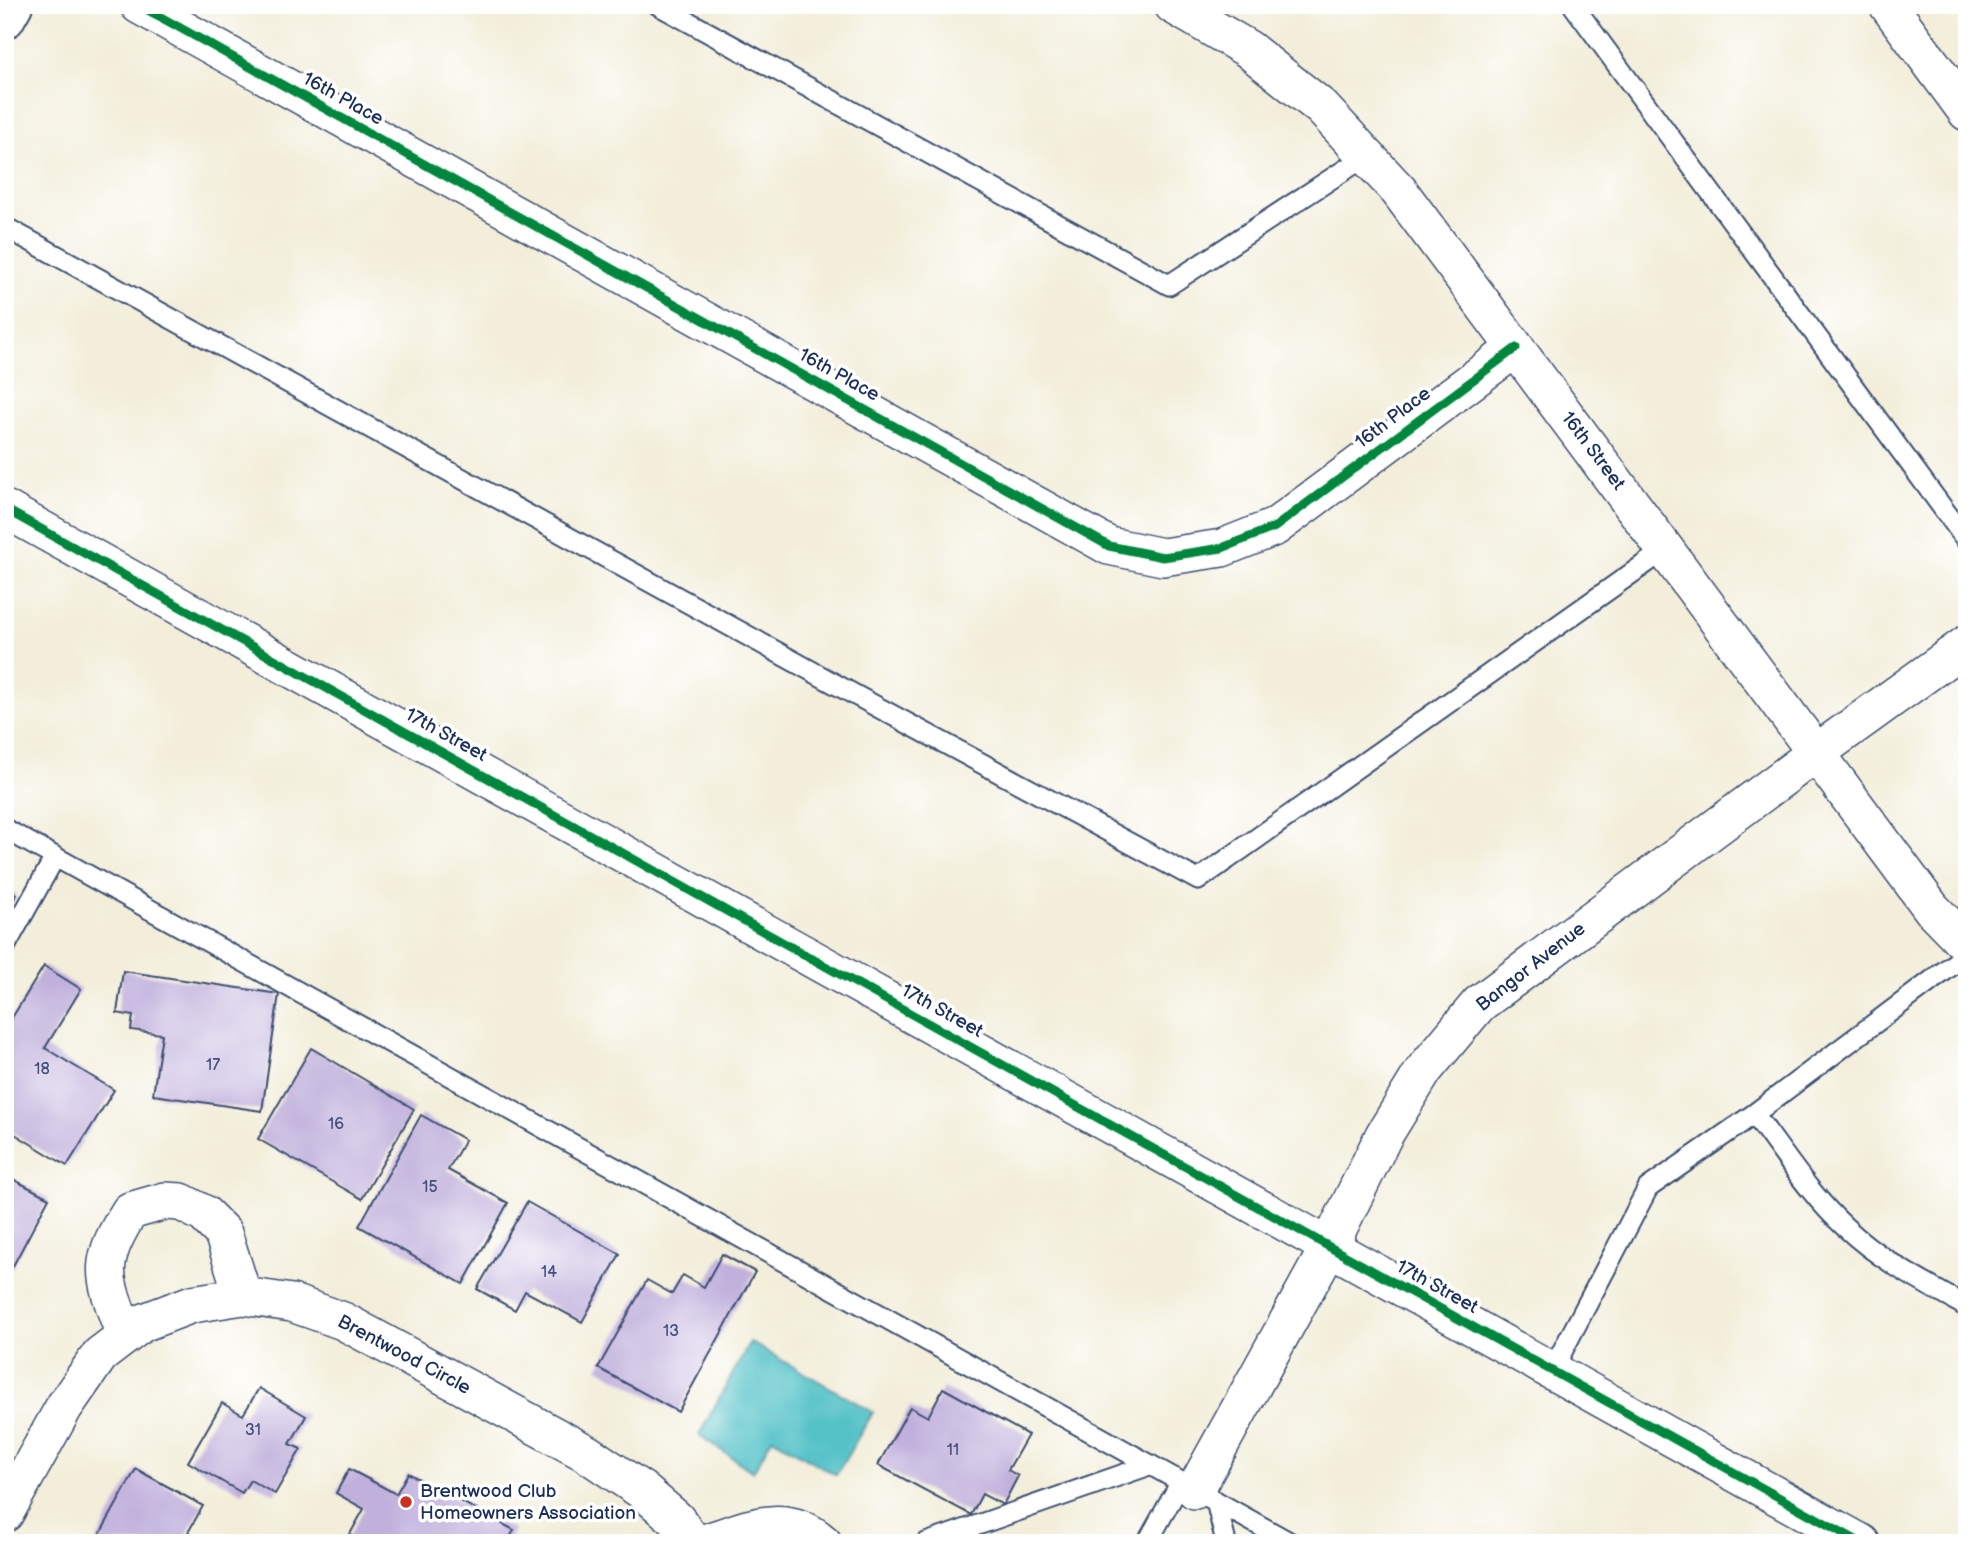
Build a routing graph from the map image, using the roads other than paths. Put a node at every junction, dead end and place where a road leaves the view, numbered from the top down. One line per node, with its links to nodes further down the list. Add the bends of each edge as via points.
1 (13, 5): 7 (street)
2 (139, 5): 11 (street, 16th Place, via 1109,546 1163,557 1222,548 1275,527)
3 (658, 5): 9 (lane, via 1169,285)
4 (1173, 5): 9 (street, 16th Street, via 1248,49 1321,107)
5 (1573, 5): 13 (lane)
6 (1888, 5): 8 (street)
7 (5, 19)
8 (1967, 112)
9 (1366, 156): 11 (street, 16th Street, via 1399,191)
10 (5, 227): 14 (lane, via 1198,880)
11 (1516, 348): 14 (street, 16th Street)
12 (5, 509): 23 (street, 17th Street)
13 (1967, 541)
14 (1666, 549): 16 (street, 16th Street)
15 (1967, 644): 16 (street, Bangor Avenue)
16 (1816, 752): 19 (street, 16th Street, via 1932,909); 23 (street, Bangor Avenue, via 1479,1004 1424,1070 1384,1135)
17 (5, 829): 18 (lane)
18 (55, 857): 20 (lane); 28 (lane)
19 (1967, 945)
20 (5, 947)
21 (1967, 954): 22 (lane)
22 (1754, 1114): 25 (lane, via 1845,1227 1897,1268); 27 (lane, via 1648,1188)
23 (1329, 1247): 27 (street, 17th Street); 29 (street, Bangor Avenue)
24 (243, 1296): 26 (street, Brentwood Circle, via 192,1304 142,1323); 26 (street, via 223,1233 204,1214 181,1202 165,1201 130,1211 115,1234 105,1277); 31 (street, Brentwood Circle, via 292,1303 343,1321 574,1446 643,1491 676,1519)
25 (1967, 1307)
26 (125, 1336): 30 (street, Brentwood Circle, via 100,1355 64,1407)
27 (1552, 1371): 38 (street, 17th Street)
28 (1150, 1465): 29 (lane); 34 (lane)
29 (1197, 1491): 35 (lane); 36 (lane); 37 (lane)
30 (5, 1513)
31 (694, 1543)
32 (704, 1543): 33 (street, via 770,1522 801,1529)
33 (823, 1543)
34 (926, 1543)
35 (1147, 1543)
36 (1226, 1543)
37 (1291, 1543)
38 (1861, 1543)

